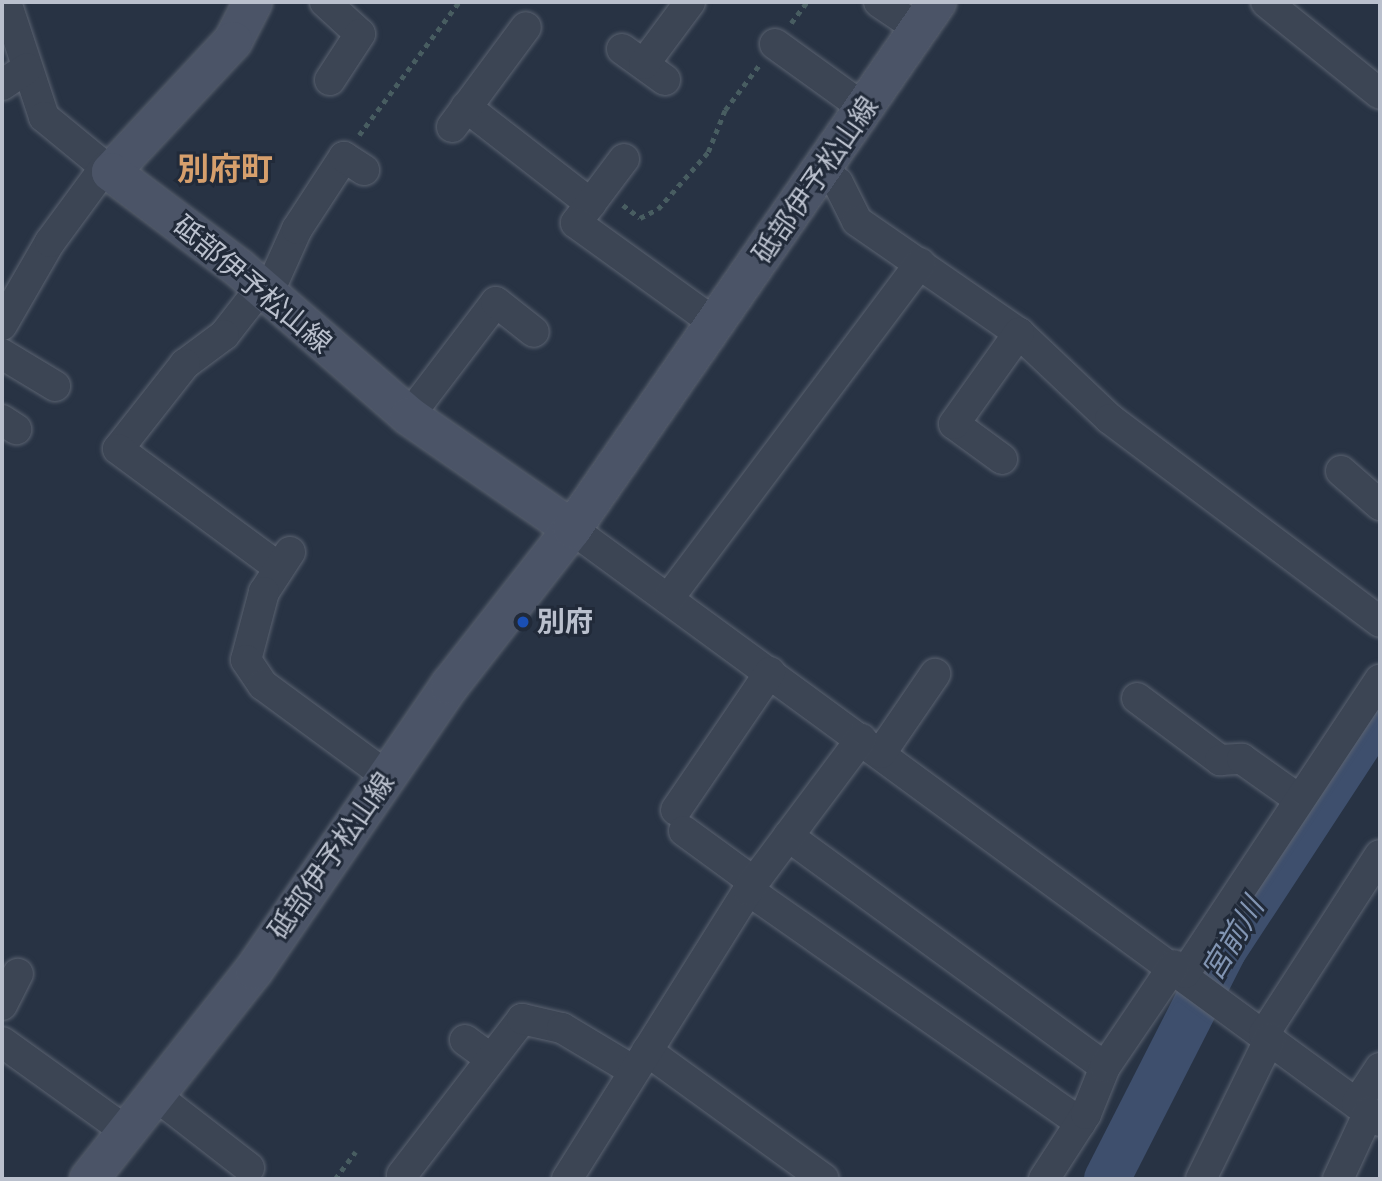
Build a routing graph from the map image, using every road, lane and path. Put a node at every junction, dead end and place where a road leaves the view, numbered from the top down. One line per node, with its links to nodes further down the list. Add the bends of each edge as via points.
1 (6, 2): 13 (street)
2 (253, 2): 20 (main road, via 233,41)
3 (324, 2): 14 (street, via 359,34)
4 (459, 2): 19 (path)
5 (807, 2): 11 (path)
6 (879, 2): 9 (street)
7 (1266, 2): 16 (street)
8 (692, 13): 12 (street)
9 (928, 15): 17 (main road, 砥部伊予松山線)
10 (526, 27): 22 (street, via 459,117)
11 (775, 44): 17 (street); 22 (path, via 725,110 708,152 650,217 640,218)
12 (643, 64)
13 (27, 68): 15 (street); 20 (street, via 44,117)
14 (330, 80)
15 (2, 85)
16 (1380, 94)
17 (865, 109): 21 (main road, 砥部伊予松山線)
18 (624, 159): 22 (street)
19 (354, 163): 25 (street, via 297,229)
20 (108, 169): 24 (street); 25 (main road, 砥部伊予松山線)
21 (824, 171): 23 (street, via 838,183 857,221); 26 (main road, 砥部伊予松山線)
22 (597, 197): 26 (street, via 576,223)
23 (920, 263): 29 (street); 37 (street)
24 (10, 289): 27 (street)
25 (263, 292): 32 (main road, 砥部伊予松山線); 44 (street, via 224,335 185,364 118,449 285,559 254,621 246,660 252,673)
26 (716, 324): 36 (main road, 砥部伊予松山線)
27 (2, 325)
28 (534, 332): 32 (street, via 496,302)
29 (1019, 333): 33 (street, via 954,424); 38 (street, via 1110,419)
30 (2, 354): 31 (street)
31 (55, 386)
32 (409, 416): 36 (main road, 砥部伊予松山線)
33 (1002, 459)
34 (1341, 471): 35 (street)
35 (1380, 505)
36 (572, 529): 37 (street); 44 (main road, 砥部伊予松山線)
37 (668, 599): 39 (street)
38 (1380, 622)
39 (770, 672): 43 (street); 48 (street, via 680,820)
40 (935, 674): 43 (street)
41 (1380, 680): 45 (street)
42 (1137, 698): 45 (street, via 1220,760 1242,759)
43 (871, 746): 46 (street); 50 (street)
44 (387, 776): 59 (main road, 砥部伊予松山線, via 254,970)
45 (1297, 798): 50 (street)
46 (788, 836): 48 (street); 57 (street)
47 (1380, 855): 52 (street)
48 (751, 886): 56 (street); 61 (street)
49 (18, 974): 51 (street)
50 (1191, 978): 52 (street); 57 (street)
51 (2, 1005)
52 (1267, 1036): 60 (street); 71 (street)
53 (465, 1040): 55 (street)
54 (2, 1041): 62 (street)
55 (491, 1059): 56 (street, via 522,1019 562,1028); 65 (street)
56 (641, 1061): 68 (street); 69 (street)
57 (1105, 1067): 61 (street)
58 (1380, 1069): 60 (street)
59 (155, 1095): 62 (main road, 砥部伊予松山線); 64 (street)
60 (1368, 1112): 72 (street)
61 (1081, 1123): 70 (street)
62 (127, 1131): 66 (main road, 砥部伊予松山線)
63 (355, 1152): 67 (path)
64 (249, 1168)
65 (415, 1172)
66 (90, 1179)
67 (335, 1179)
68 (566, 1179)
69 (824, 1179)
70 (1044, 1179)
71 (1201, 1179)
72 (1338, 1179)

